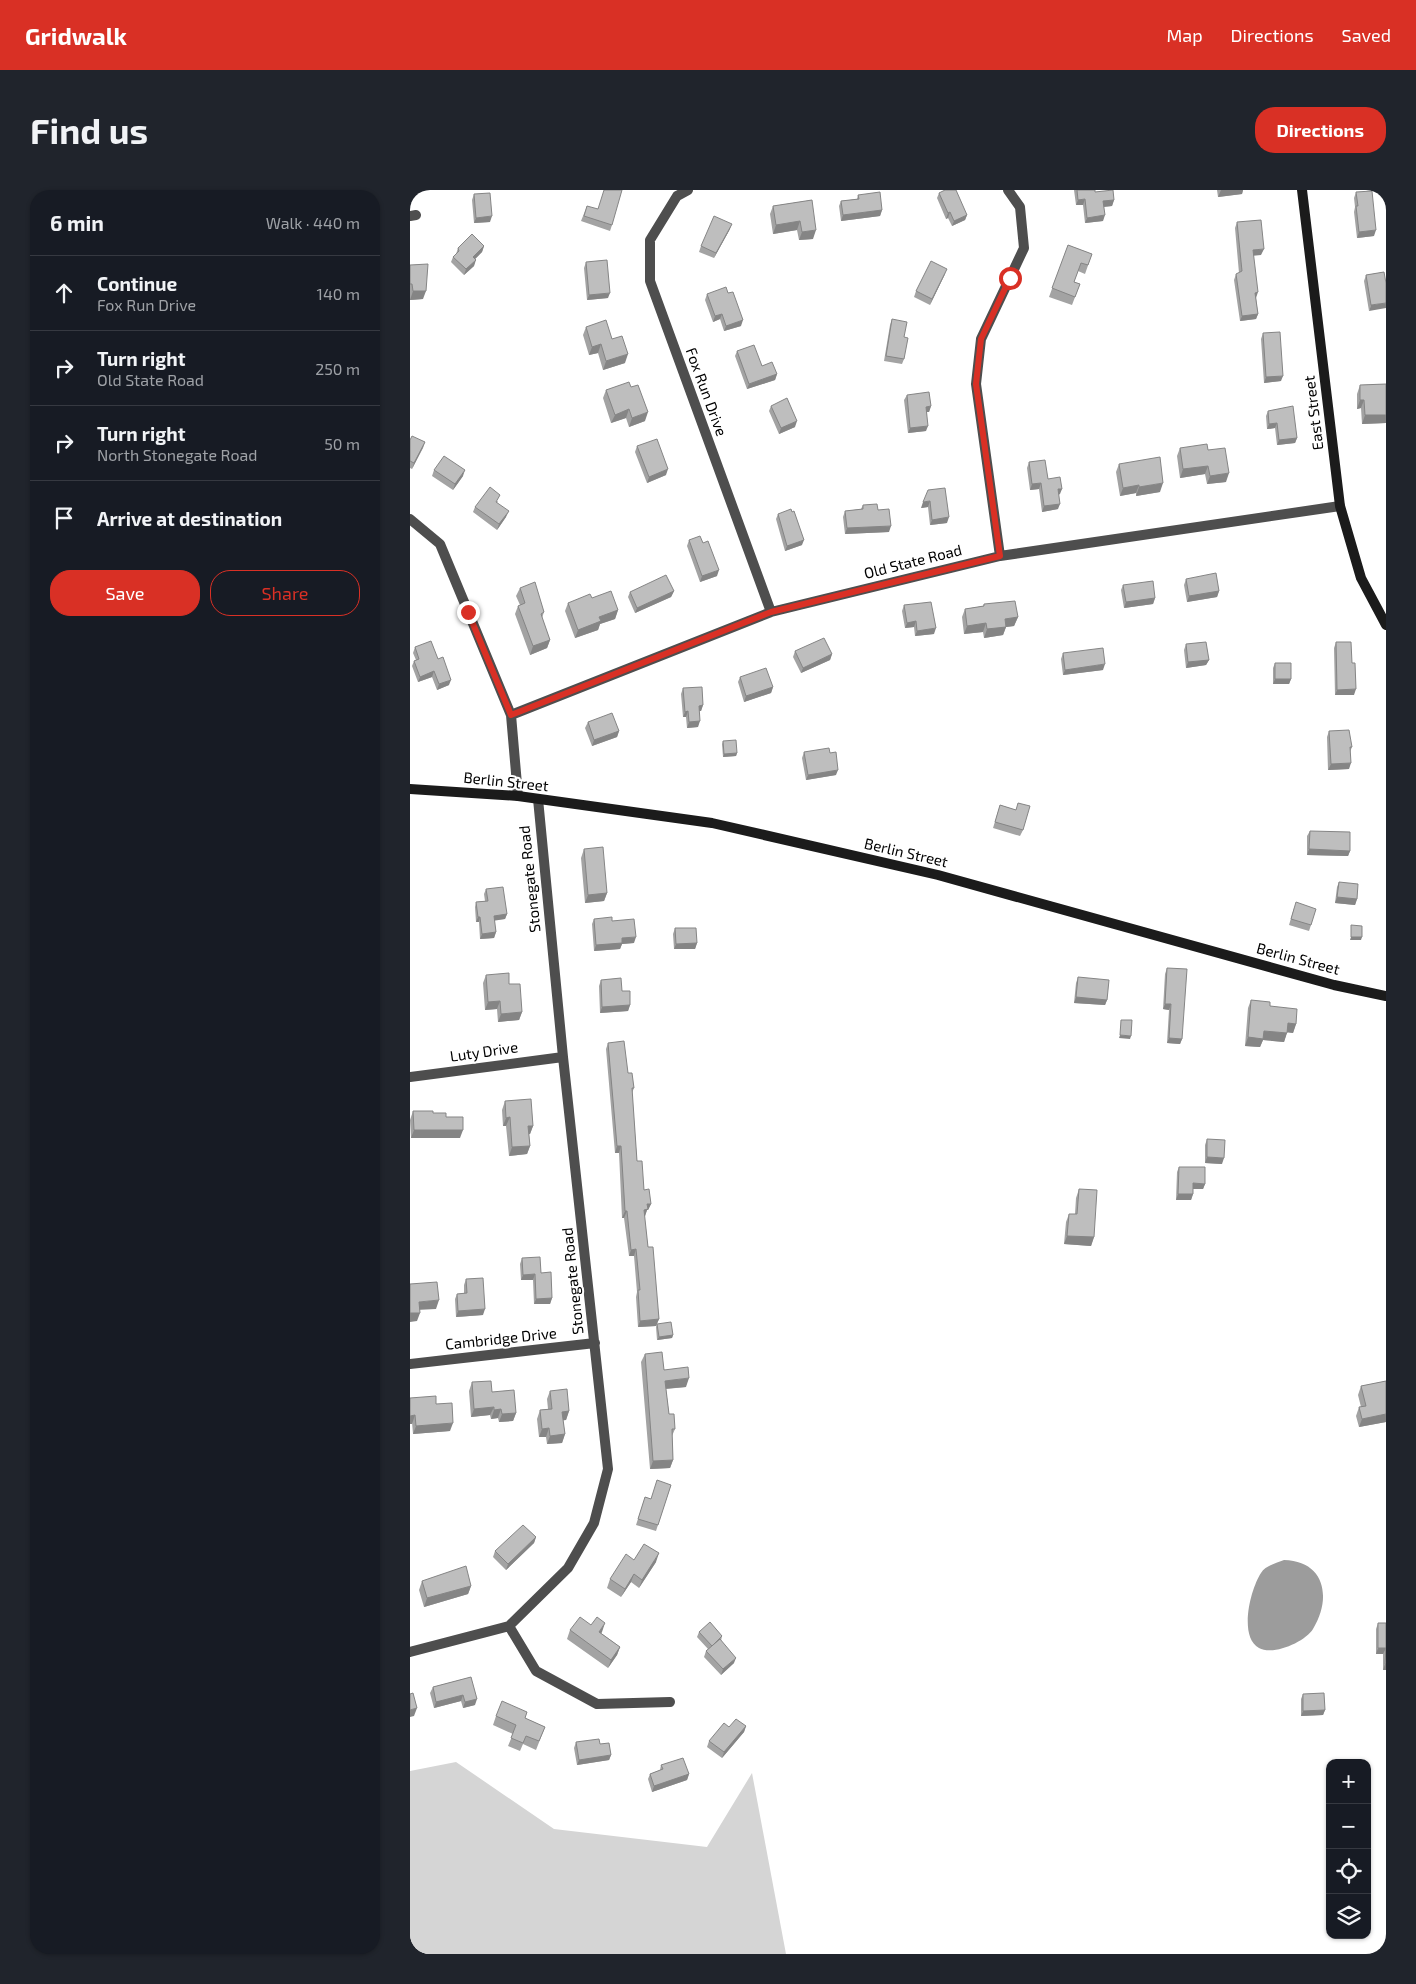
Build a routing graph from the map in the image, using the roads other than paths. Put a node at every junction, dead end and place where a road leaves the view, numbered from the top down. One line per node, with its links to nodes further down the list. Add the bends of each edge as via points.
1 (688, 190): 7 (street, Fox Run Drive, via 677,196 650,240 650,281)
2 (1008, 190): 6 (street, via 1020,207 1024,248 981,339 976,384)
3 (1302, 190): 4 (main road, East Street)
4 (1340, 506): 6 (street, Old State Road); 8 (main road, East Street, via 1360,578)
5 (410, 519): 9 (street, via 440,544)
6 (1000, 556): 7 (street, Old State Road)
7 (771, 612): 9 (street, Old State Road)
8 (1386, 625)
9 (511, 715): 11 (street)
10 (410, 789): 11 (main road, Berlin Street)
11 (518, 796): 12 (main road, Berlin Street)
12 (538, 799): 13 (main road, Berlin Street, via 712,823 928,873 1334,985); 14 (street, Stonegate Road)
13 (1386, 996)
14 (563, 1057): 15 (street, Luty Drive); 16 (street, Stonegate Road)
15 (410, 1077)
16 (595, 1344): 17 (street, Cambridge Drive); 18 (street, Stonegate Road, via 608,1469 594,1523 568,1568)
17 (410, 1364)
18 (509, 1626): 19 (street, Stonegate Road); 20 (street, via 536,1671 597,1704)
19 (410, 1652)
20 (670, 1702)

